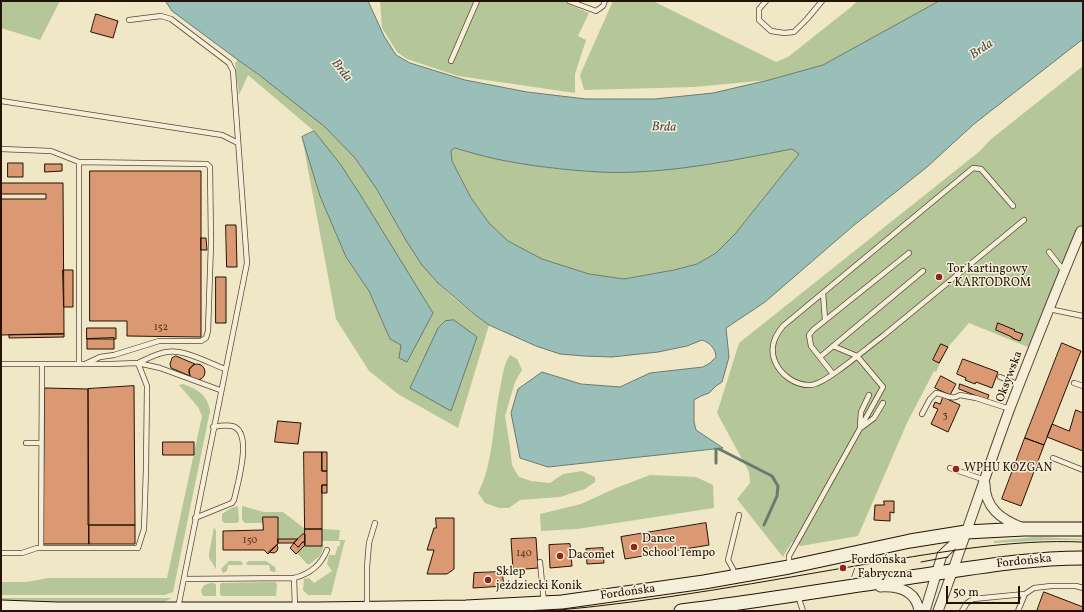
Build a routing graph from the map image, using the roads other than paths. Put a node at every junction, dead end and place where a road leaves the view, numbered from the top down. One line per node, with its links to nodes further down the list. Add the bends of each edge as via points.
1 (477, 1): 7 (lane)
2 (569, 1): 3 (lane, via 596,11)
3 (605, 1)
4 (766, 1): 5 (lane, via 759,10 759,20 771,31 784,33 794,32)
5 (822, 1)
6 (129, 20): 9 (lane, via 161,16 170,19 229,63 233,71)
7 (451, 61)
8 (1, 101): 9 (lane, via 222,135)
9 (238, 143): 31 (lane, via 247,264)
10 (1, 149): 11 (lane, via 51,151)
11 (79, 162): 29 (lane); 30 (lane, via 207,164 210,167 211,243 206,338 201,341 159,341 100,357)
12 (1013, 206): 19 (lane, via 981,169 973,168)
13 (1024, 220): 24 (lane)
14 (1080, 236): 18 (street, Oksywska)
15 (1049, 252): 18 (lane)
16 (909, 253): 22 (lane)
17 (924, 271): 23 (lane)
18 (1064, 271): 20 (street, Oksywska)
19 (823, 293): 22 (lane); 32 (lane, via 780,330 772,348 776,366 783,375 801,384 820,383)
20 (1049, 309): 21 (lane); 35 (street, Oksywska)
21 (1083, 316)
22 (825, 320): 25 (lane, via 810,335 811,346)
23 (833, 346): 24 (lane); 25 (lane)
24 (857, 356): 32 (lane); 43 (lane, via 883,387)
25 (820, 357): 32 (lane)
26 (138, 363): 30 (lane); 31 (lane, via 174,351); 37 (lane, via 160,368); 56 (lane, via 147,386 144,529 138,548)
27 (1, 364): 28 (lane)
28 (42, 364): 29 (lane); 45 (lane)
29 (79, 364): 30 (lane)
30 (85, 364)
31 (225, 369): 37 (lane)
32 (833, 374)
33 (1000, 377): 35 (lane)
34 (1074, 383): 36 (lane)
35 (1020, 385): 40 (street, Oksywska)
36 (1083, 386)
37 (220, 390): 42 (lane)
38 (869, 395): 43 (lane, via 861,412)
39 (883, 403): 43 (lane, via 874,418)
40 (1010, 409): 41 (lane, via 976,398 960,395 951,398 936,393); 49 (street, Oksywska)
41 (922, 414)
42 (213, 426): 51 (lane); 51 (lane, via 233,426 238,429 243,440 244,452 232,503)
43 (859, 429): 61 (lane, via 789,556)
44 (26, 443): 45 (lane)
45 (41, 443): 56 (lane, via 38,486)
46 (1053, 458): 48 (lane)
47 (950, 468): 49 (lane)
48 (1083, 470)
49 (985, 480): 53 (street, via 986,497 995,511 1004,519); 55 (street, Oksywska)
50 (739, 516): 64 (lane, via 728,560)
51 (195, 518): 66 (lane)
52 (375, 523): 75 (lane, via 367,561)
53 (1024, 528): 54 (main road); 55 (main road)
54 (1083, 529)
55 (966, 532): 61 (main road, Fordońska, via 910,541); 62 (street, Oksywska); 63 (street, via 944,552)
56 (41, 548): 58 (lane, via 22,553)
57 (327, 550): 65 (lane, via 312,570)
58 (1, 553)
59 (1083, 558): 62 (main road, Fordońska, via 1041,559)
60 (540, 562): 71 (lane)
61 (789, 567): 64 (main road, Fordońska)
62 (959, 570): 63 (main road, Fordońska); 80 (street, Oksywska)
63 (936, 573): 67 (main road); 79 (street)
64 (735, 576): 71 (main road, Fordońska, via 663,589)
65 (294, 578): 66 (lane); 74 (lane)
66 (184, 579): 73 (lane)
67 (845, 587): 70 (main road); 78 (street, via 899,588 908,591 917,603)
68 (1083, 588): 69 (lane, via 1051,586 1034,588)
69 (1025, 594): 81 (lane, via 973,599); 82 (lane)
70 (798, 595): 76 (main road); 77 (lane)
71 (544, 603): 75 (main road, Fordońska)
72 (1, 607): 73 (main road, Fordońska)
73 (177, 609): 74 (main road, Fordońska)
74 (295, 609): 75 (main road, Fordońska)
75 (367, 609)
76 (681, 611)
77 (803, 611)
78 (919, 611)
79 (925, 611)
80 (938, 611)
81 (962, 611)
82 (1018, 611)

